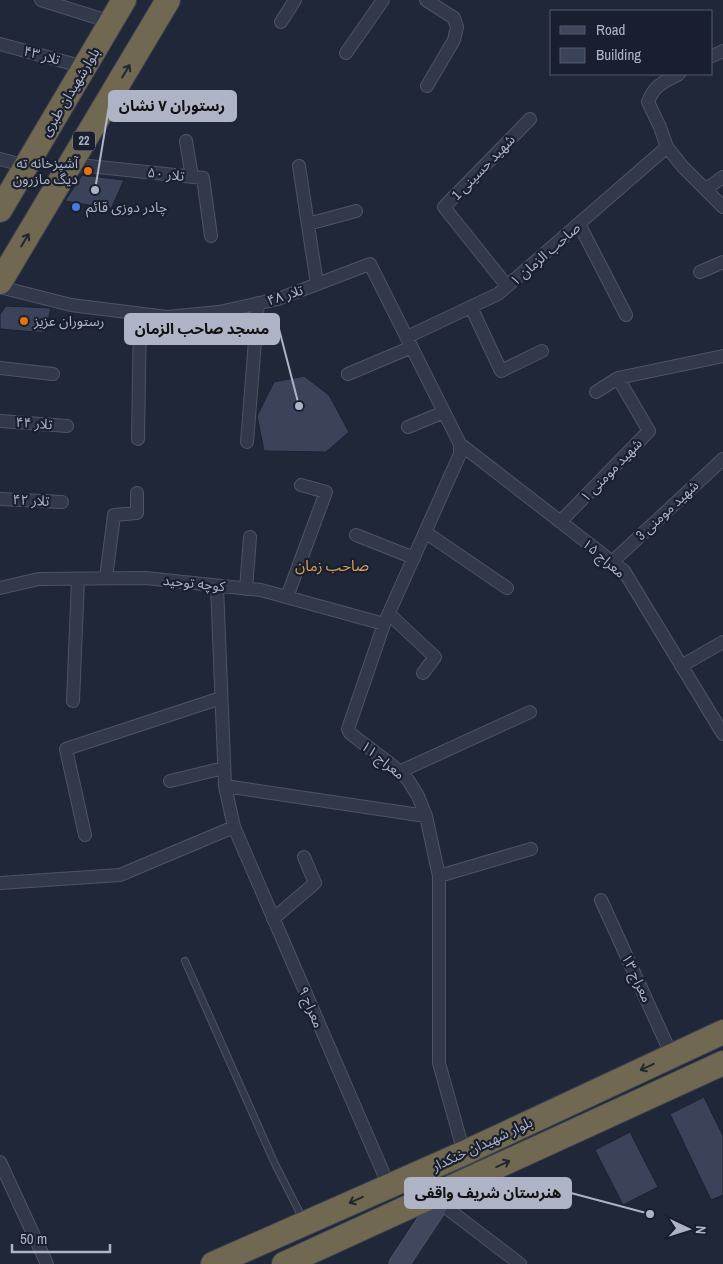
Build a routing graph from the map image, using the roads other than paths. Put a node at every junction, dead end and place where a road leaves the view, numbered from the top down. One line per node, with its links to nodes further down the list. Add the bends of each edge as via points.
1 (41, 0): 7 (street)
2 (124, 0): 7 (highway, بلوارشهیدان طبری)
3 (168, 0): 19 (highway, 22, one-way to 3)
4 (295, 0): 8 (street)
5 (383, 0): 10 (street)
6 (426, 0): 14 (street, via 454,18 457,27 454,40)
7 (110, 22): 11 (highway, بلوارشهیدان طبری)
8 (281, 22)
9 (0, 44): 11 (street, تلار ۴۳)
10 (346, 53)
11 (84, 67): 20 (highway, بلوارشهیدان طبری)
12 (674, 75): 13 (street)
13 (657, 78): 17 (street, via 648,102)
14 (427, 86)
15 (530, 119): 35 (street, شهید حسینی 1, via 444,207)
16 (186, 141): 23 (street)
17 (667, 147): 24 (street); 29 (street, صاحب الزمان ۱)
18 (0, 159): 20 (street)
19 (70, 164): 23 (street, تلار ۵۰); 33 (highway, 22, one-way to 19)
20 (26, 166): 26 (highway, بلوارشهیدان طبری)
21 (299, 166): 28 (street)
22 (723, 176): 24 (street)
23 (192, 177): 30 (street, تلار ۵۰, via 203,178)
24 (706, 190): 25 (street)
25 (723, 207)
26 (0, 210)
27 (356, 211): 28 (street)
28 (308, 224): 34 (street)
29 (579, 224): 35 (street, صاحب الزمان ۱); 40 (street)
30 (211, 236)
31 (723, 262): 32 (street)
32 (700, 272)
33 (0, 282)
34 (317, 284): 37 (street, تلار ۴۸); 41 (street, تلار ۴۸, via 370,264)
35 (507, 286): 38 (street, صاحب الزمان ۱)
36 (0, 287): 39 (street, تلار ۴۸, via 70,305)
37 (258, 303): 39 (street, تلار ۴۸, via 219,312 168,317); 54 (street)
38 (471, 307): 41 (street, صاحب الزمان ۱); 42 (street, via 501,372)
39 (140, 314): 53 (street)
40 (626, 314)
41 (409, 342): 46 (street, صاحب الزمان ۱); 49 (street, تلار ۴۸)
42 (542, 351)
43 (723, 356): 47 (street)
44 (0, 368): 45 (street)
45 (53, 374)
46 (348, 374)
47 (618, 378): 48 (street); 61 (street, شهید مومنی ۱, via 649,431)
48 (596, 392)
49 (444, 412): 52 (street); 55 (street, تلار ۴۸)
50 (0, 421): 51 (street, تلار ۴۴)
51 (67, 426)
52 (408, 427)
53 (138, 440)
54 (247, 442)
55 (460, 444): 61 (street, معراج ۱۵); 62 (street, معراج ۱۱, via 460,454)
56 (723, 459): 66 (street, شهید مومنی 3)
57 (301, 485): 73 (street, via 326,492)
58 (137, 494): 67 (street, via 137,513 114,515)
59 (0, 499): 60 (street, تلار ۴۲)
60 (62, 502)
61 (560, 522): 66 (street, معراج ۱۵)
62 (425, 532): 65 (street, معراج ۱۱); 71 (street)
63 (356, 535): 65 (street)
64 (250, 537): 72 (street)
65 (414, 558): 74 (street, معراج ۱۱)
66 (612, 562): 76 (street, معراج ۱۵, via 624,571)
67 (106, 578): 68 (street, کوچه توحید); 69 (street, کوچه توحید, via 145,578)
68 (78, 579): 70 (street, کوچه توحید, via 40,579); 79 (street)
69 (217, 586): 72 (street, کوچه توحید); 78 (street, معراج ۹)
70 (0, 588)
71 (508, 588)
72 (246, 589): 73 (street, کوچه توحید)
73 (287, 597): 74 (street, کوچه توحید)
74 (387, 619): 77 (street, via 435,656); 83 (street, معراج ۱۱, via 348,729)
75 (723, 642): 76 (street)
76 (681, 666): 81 (street, معراج ۱۵)
77 (423, 673)
78 (221, 698): 82 (street, معراج ۹); 88 (street, via 66,749)
79 (73, 701)
80 (530, 712): 83 (street)
81 (723, 734)
82 (224, 768): 84 (street); 85 (street, معراج ۹)
83 (399, 772): 86 (street, معراج ۱۱, via 418,796)
84 (170, 781)
85 (225, 786): 86 (street); 87 (street, معراج ۹)
86 (426, 816): 91 (street, معراج ۱۱)
87 (234, 828): 92 (street, via 120,875); 94 (street, معراج ۹)
88 (85, 835)
89 (531, 849): 91 (street)
90 (304, 857): 94 (street, via 315,883)
91 (439, 876): 99 (street, معراج ۱۱, via 439,1063)
92 (0, 883)
93 (601, 900): 97 (street, معراج ۱۳)
94 (273, 919): 101 (street, معراج ۹)
95 (185, 961): 103 (lane, via 275,1164)
96 (723, 1032): 97 (highway, بلوار شهیدان خنکدار)
97 (672, 1056): 99 (highway, بلوار شهیدان خنکدار, one-way to 99)
98 (723, 1063): 102 (highway, بلوار شهیدان خنکدار, one-way to 98)
99 (464, 1153): 101 (highway, بلوار شهیدان خنکدار)
100 (0, 1162): 104 (street)
101 (389, 1186): 103 (highway, بلوار شهیدان خنکدار, one-way to 103)
102 (444, 1196): 106 (highway, بلوار شهیدان خنکدار); 107 (main road); 108 (street)
103 (305, 1223): 105 (highway, بلوار شهیدان خنکدار)
104 (47, 1264)
105 (213, 1264)
106 (284, 1264)
107 (399, 1264)
108 (520, 1264)

